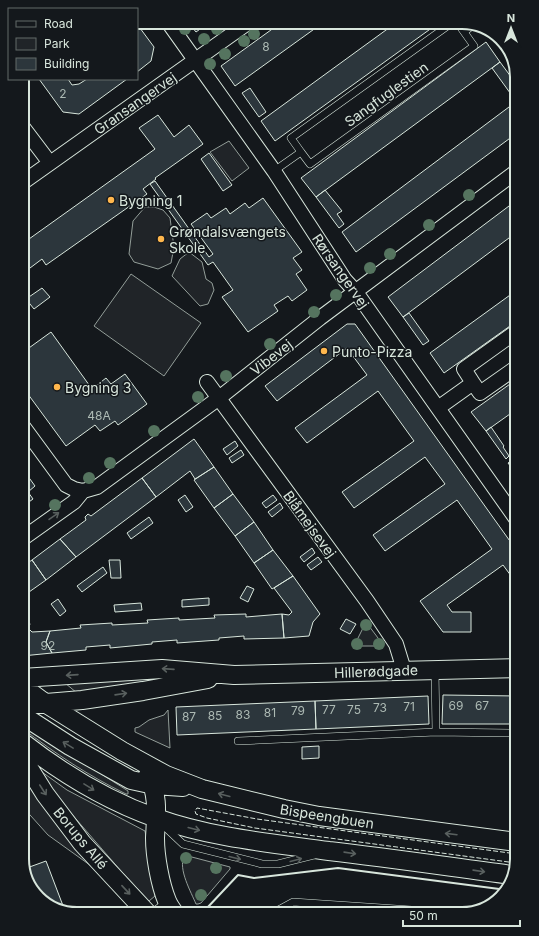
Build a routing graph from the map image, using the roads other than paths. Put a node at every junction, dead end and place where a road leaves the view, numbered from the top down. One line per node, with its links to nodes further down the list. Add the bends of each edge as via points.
1 (173, 29): 7 (street, Rørsangervej)
2 (239, 29): 7 (street, Gransangervej)
3 (443, 29): 9 (lane, Sangfuglestien, via 291,138)
4 (462, 29): 6 (lane, Sangfuglestien)
5 (467, 29): 6 (lane)
6 (464, 32): 9 (lane, Sangfuglestien, via 474,46 310,164)
7 (194, 61): 10 (street, Gransangervej); 11 (street, Rørsangervej)
8 (29, 136): 10 (street)
9 (301, 152): 11 (lane)
10 (50, 164): 13 (street, Gransangervej)
11 (274, 171): 14 (street, Rørsangervej, via 345,280)
12 (510, 176): 14 (street, Vibevej)
13 (29, 178)
14 (356, 292): 19 (street, Vibevej); 20 (street, Rørsangervej)
15 (510, 336): 18 (street, via 464,369)
16 (510, 371): 18 (street, via 480,393)
17 (207, 382): 19 (street, Blåmejsevej)
18 (473, 383): 20 (street)
19 (219, 398): 22 (street, Vibevej, via 98,487); 27 (street, Blåmejsevej, via 396,644)
20 (438, 408): 23 (street, Rørsangervej)
21 (29, 435): 22 (street, via 66,485)
22 (83, 491): 24 (street, Vibevej, one-way to 22, via 74,502)
23 (510, 505)
24 (29, 533)
25 (510, 668): 26 (street, Hillerødgade)
26 (435, 669): 27 (street, Hillerødgade); 35 (lane)
27 (404, 670): 28 (street, Hillerødgade)
28 (234, 674): 29 (street, Hillerødgade, one-way to 29, via 162,669); 32 (street, Hillerødgade, one-way to 28, via 143,691)
29 (29, 678)
30 (29, 691): 32 (street)
31 (29, 699): 32 (street)
32 (45, 703): 33 (street, Hillerødgade); 39 (street)
33 (29, 704)
34 (29, 720): 41 (street, one-way to 34, via 131,780)
35 (436, 732): 36 (lane); 37 (lane)
36 (510, 733)
37 (238, 741)
38 (29, 748): 43 (street, one-way to 43, via 93,790)
39 (143, 763): 41 (street); 42 (street, Bispeengbuen)
40 (29, 768): 46 (street, Borups Allé, one-way to 46, via 82,843)
41 (154, 785): 42 (street); 43 (street)
42 (201, 789): 44 (street, Bispeengbuen, one-way to 42, via 319,816)
43 (156, 818): 45 (street, one-way to 45, via 213,834 274,844); 47 (street, via 157,860)
44 (510, 841)
45 (507, 874)
46 (142, 907)
47 (171, 907)
48 (284, 907): 49 (lane, via 293,902)
49 (327, 907)

